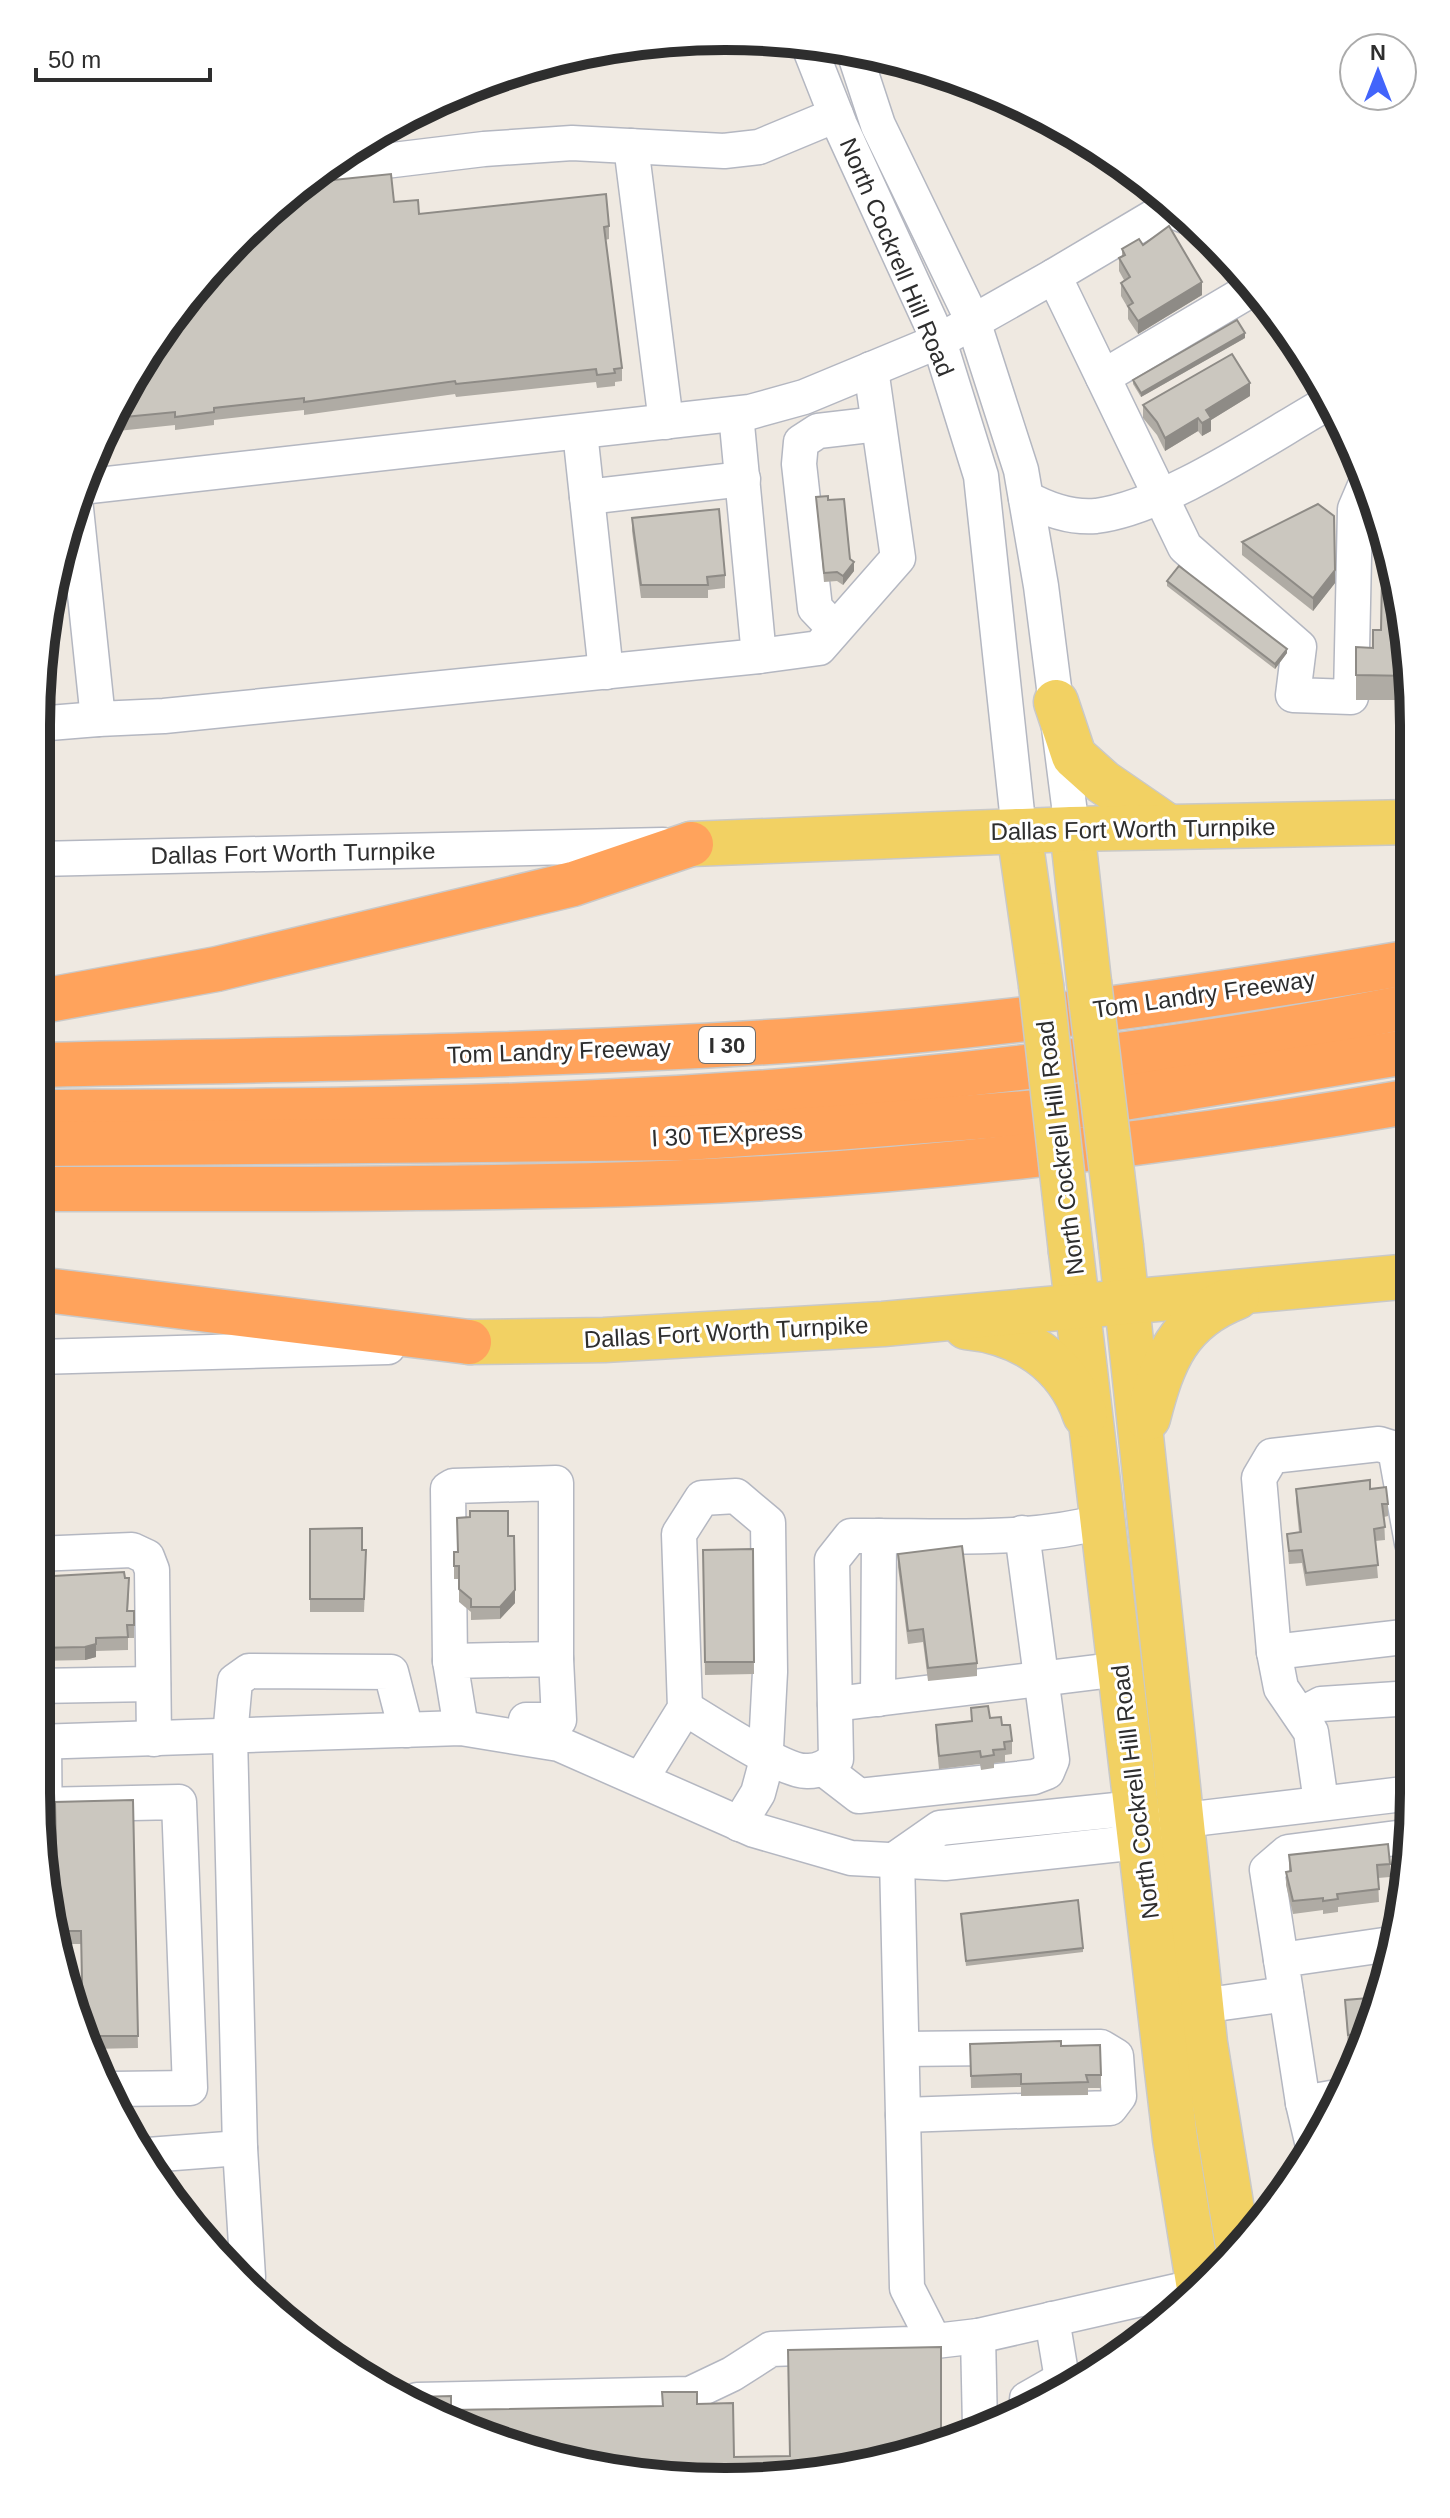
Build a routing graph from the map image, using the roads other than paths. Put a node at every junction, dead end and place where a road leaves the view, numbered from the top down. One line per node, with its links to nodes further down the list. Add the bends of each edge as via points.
1 (813, 56): 3 (street, North Cockrell Hill Road)
2 (858, 63): 9 (street, North Cockrell Hill Road, via 878,125)
3 (836, 115): 4 (street, via 759,147 724,151); 10 (street, North Cockrell Hill Road)
4 (631, 146): 5 (street, via 572,143); 15 (street)
5 (350, 164)
6 (1165, 214): 7 (street)
7 (1054, 276): 9 (street); 12 (street)
8 (1244, 294): 12 (street)
9 (973, 321): 10 (street); 22 (street, North Cockrell Hill Road)
10 (939, 341): 11 (street); 36 (street, North Cockrell Hill Road, via 981,476)
11 (871, 369): 14 (street, via 804,397); 16 (street)
12 (1103, 377): 23 (street)
13 (1320, 407): 23 (street)
14 (736, 414): 15 (street); 18 (street)
15 (666, 422): 17 (street)
16 (878, 424): 27 (street, via 898,558); 27 (street, via 818,431 801,442 815,608)
17 (580, 432): 19 (street); 20 (street)
18 (743, 479): 20 (street); 28 (street)
19 (94, 486)
20 (587, 497): 29 (street)
21 (1360, 497): 23 (street, via 1355,509 1351,697 1293,695 1299,647 1185,547)
22 (1026, 498): 24 (street, via 1058,511); 26 (street, North Cockrell Hill Road)
23 (1160, 498): 24 (street)
24 (1095, 516): 26 (street, via 1053,544)
25 (78, 532): 31 (street)
26 (1038, 569): 30 (street, North Cockrell Hill Road)
27 (835, 629): 28 (street, via 819,648)
28 (759, 656): 29 (street)
29 (606, 672): 31 (street)
30 (1056, 702): 34 (main road, via 1074,756); 35 (street, North Cockrell Hill Road)
31 (98, 719): 32 (street)
32 (50, 723)
33 (1400, 822): 34 (main road, Dallas Fort Worth Turnpike)
34 (1167, 826): 35 (main road, Dallas Fort Worth Turnpike)
35 (1072, 829): 36 (main road, Dallas Fort Worth Turnpike); 51 (main road, North Cockrell Hill Road, bridge)
36 (1019, 831): 37 (main road, Dallas Fort Worth Turnpike); 52 (main road, North Cockrell Hill Road, bridge)
37 (691, 844): 38 (street, Dallas Fort Worth Turnpike); 40 (highway, via 573,884 233,966)
38 (50, 859)
39 (1400, 964): 43 (highway, Tom Landry Freeway / I 30, via 1149,1004 817,1039 647,1050)
40 (50, 1000)
41 (1400, 1008): 45 (highway, via 1163,1049 825,1087 599,1102)
42 (1400, 1053): 46 (highway, I 30 TEXpress, via 1038,1112 835,1128 686,1138)
43 (50, 1065)
44 (1400, 1103): 47 (highway, via 1002,1158 819,1173 493,1187)
45 (50, 1112)
46 (50, 1144)
47 (50, 1189)
48 (1400, 1277): 50 (main road, Dallas Fort Worth Turnpike)
49 (50, 1291): 54 (highway)
50 (1250, 1291): 51 (main road, Dallas Fort Worth Turnpike); 56 (main road, via 1214,1306 1175,1343 1159,1375)
51 (1128, 1300): 52 (main road, Dallas Fort Worth Turnpike); 56 (main road, North Cockrell Hill Road)
52 (1078, 1305): 53 (main road, Dallas Fort Worth Turnpike); 57 (main road, North Cockrell Hill Road)
53 (903, 1322): 54 (main road, Dallas Fort Worth Turnpike, via 604,1340); 57 (main road, via 993,1329 1028,1343 1056,1366 1079,1399)
54 (469, 1342): 55 (street, Dallas Fort Worth Turnpike)
55 (50, 1357)
56 (1143, 1436): 88 (main road, North Cockrell Hill Road)
57 (1095, 1445): 59 (main road, North Cockrell Hill Road)
58 (1400, 1477): 64 (street, via 1395,1449 1379,1444 1272,1456 1259,1478)
59 (1104, 1521): 60 (street, via 1071,1530); 67 (main road, North Cockrell Hill Road)
60 (1022, 1533): 61 (street); 68 (street)
61 (879, 1536): 71 (street); 73 (street, via 851,1536 832,1560)
62 (50, 1553): 69 (street, via 132,1550 147,1557 152,1570)
63 (1400, 1637): 64 (street)
64 (1274, 1652): 75 (street, via 1281,1688)
65 (556, 1659): 66 (street); 66 (street, via 556,1483 448,1489); 80 (street, via 559,1720 526,1720)
66 (450, 1661): 76 (street)
67 (1121, 1669): 68 (street); 90 (main road, North Cockrell Hill Road)
68 (1042, 1679): 71 (street); 83 (street, via 1052,1760 1047,1772 859,1796)
69 (153, 1684): 70 (street); 79 (street)
70 (50, 1686)
71 (878, 1699): 73 (street)
72 (1400, 1699): 75 (street, via 1321,1704)
73 (835, 1704): 83 (street, via 836,1759)
74 (685, 1708): 82 (street); 82 (street, via 679,1534 702,1498 736,1496 768,1523); 84 (street)
75 (1302, 1714): 86 (street, via 1311,1732)
76 (461, 1728): 77 (street); 80 (street)
77 (406, 1730): 78 (street); 78 (street, via 391,1672 249,1671 235,1681)
78 (230, 1736): 79 (street); 93 (street)
79 (154, 1739): 81 (street)
80 (526, 1739): 84 (street, via 559,1744)
81 (50, 1742)
82 (766, 1755): 83 (street, via 805,1772); 89 (street, via 758,1793)
83 (824, 1769)
84 (641, 1779): 89 (street)
85 (1400, 1794): 86 (street)
86 (1321, 1802): 88 (street)
87 (50, 1805): 94 (street, via 179,1802)
88 (1182, 1820): 90 (street); 98 (main road, North Cockrell Hill Road)
89 (739, 1824): 92 (street, via 851,1858)
90 (1140, 1825): 92 (street, via 1120,1844 945,1863); 109 (main road, North Cockrell Hill Road, via 1175,2139)
91 (1399, 1838): 96 (street, via 1288,1852 1267,1870)
92 (897, 1858): 99 (street)
93 (234, 1898): 94 (street); 105 (street)
94 (182, 1899): 100 (street, via 190,2088)
95 (1382, 1945): 96 (street)
96 (1281, 1960): 97 (street)
97 (1286, 1994): 98 (street); 102 (street)
98 (1201, 2006): 107 (main road, North Cockrell Hill Road)
99 (902, 2049): 103 (street); 103 (street, via 1101,2047 1116,2056 1119,2096 1110,2108)
100 (119, 2089)
101 (1326, 2099): 102 (street)
102 (1303, 2103): 104 (street)
103 (903, 2115): 113 (street, via 907,2288)
104 (1309, 2131)
105 (240, 2148): 106 (street); 108 (street)
106 (155, 2154)
107 (1236, 2233)
108 (248, 2270)
109 (1197, 2275)
110 (1181, 2290): 111 (street)
111 (1052, 2319): 112 (street); 114 (street)
112 (978, 2336): 113 (street); 116 (street)
113 (934, 2341): 115 (street, via 771,2349 690,2394)
114 (1065, 2376)
115 (430, 2400)
116 (980, 2418)

